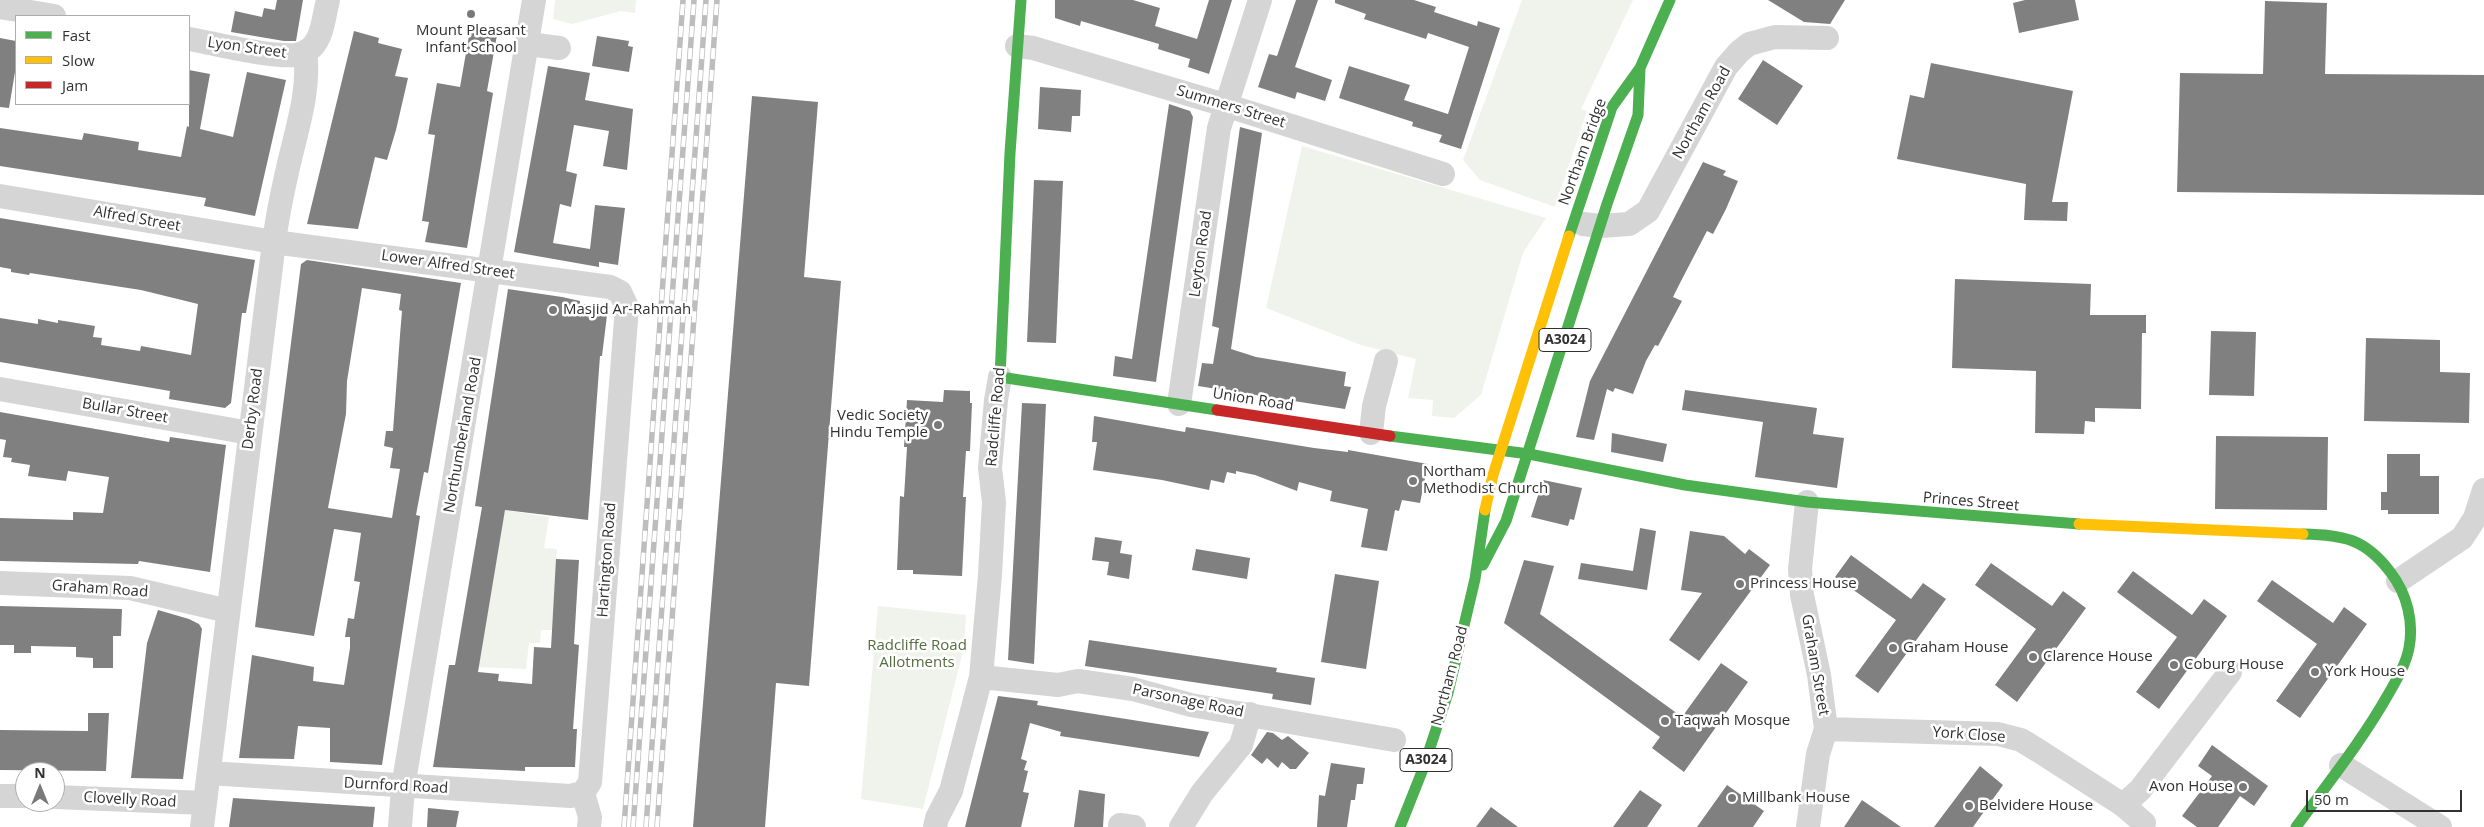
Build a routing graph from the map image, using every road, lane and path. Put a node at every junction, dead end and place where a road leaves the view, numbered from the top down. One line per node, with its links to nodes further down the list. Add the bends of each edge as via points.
1 (328, 0): 13 (street, via 319,36)
2 (534, 0): 10 (street, Northumberland Road)
3 (1020, 0): 11 (street, Radcliffe Road)
4 (1260, 0): 15 (street, Leyton Road)
5 (1670, 0): 14 (street, Northam Bridge / A3024)
6 (0, 7): 7 (street)
7 (48, 15)
8 (1827, 38): 19 (street, Northam Road, via 1775,37 1749,44 1739,52 1726,67 1648,211 1628,224)
9 (190, 39): 13 (street, Lyon Street, via 276,54)
10 (528, 44): 12 (street); 21 (street, Northumberland Road)
11 (1017, 46): 15 (street, Summers Street); 24 (street, Radcliffe Road)
12 (558, 48)
13 (305, 52): 20 (street, Derby Road, via 307,70)
14 (1640, 68): 18 (street, Northam Bridge / A3024, via 1612,107); 19 (street, Northam Bridge / A3024, via 1638,116)
15 (1225, 105): 16 (street, Summers Street); 26 (street, Leyton Road)
16 (1442, 174)
17 (0, 196): 20 (street, Alfred Street)
18 (1573, 223): 19 (street, Northam Road); 29 (street, Northam Road / A3024)
19 (1601, 226): 30 (street, Northam Road / A3024)
20 (274, 242): 21 (street, Lower Alfred Street); 27 (street, Derby Road)
21 (490, 270): 22 (street, Lower Alfred Street); 46 (street, Northumberland Road)
22 (620, 292): 47 (street, Hartington Road, via 627,307 622,377 590,782)
23 (1386, 361): 28 (street, via 1374,406)
24 (1000, 377): 26 (street, Union Road); 40 (street, Radcliffe Road, via 990,468 994,502)
25 (0, 389): 27 (street, Bullar Street)
26 (1179, 404): 28 (street, Union Road)
27 (250, 433): 38 (street, Derby Road)
28 (1371, 433): 29 (street, Union Road)
29 (1501, 450): 30 (street, Union Road); 35 (street, Northam Road / A3024, via 1484,512)
30 (1529, 454): 32 (street, Princes Street, via 1685,485); 35 (street, Northam Road / A3024, via 1506,521)
31 (2484, 490): 34 (street, via 2475,518)
32 (1807, 502): 36 (street, Princes Street, via 2044,523 2338,535 2356,540 2380,559); 42 (street, Graham Street, via 1800,569 1802,595)
33 (2484, 529): 34 (street)
34 (2462, 538): 36 (street)
35 (1475, 579): 59 (street, Northam Road / A3024, via 1448,693)
36 (2398, 581): 44 (street, Princes Street, via 2410,626 2409,649 2402,671 2366,731)
37 (0, 583): 38 (street, Graham Road, via 130,588)
38 (228, 611): 45 (street, Derby Road)
39 (2230, 672): 52 (street, via 2140,790)
40 (981, 677): 41 (street, Parsonage Road, via 1058,685 1078,681 1133,689 1191,705); 57 (street, Radcliffe Road, via 951,791)
41 (1250, 714): 43 (street, Parsonage Road); 58 (street, via 1241,745 1202,793)
42 (1826, 729): 52 (street, York Close, via 1998,734 2021,740); 60 (street, Graham Street, via 1818,754)
43 (1394, 740)
44 (2341, 764): 61 (street, Princes Street); 62 (street)
45 (209, 773): 46 (street, Durnford Road); 51 (street, Derby Road)
46 (403, 787): 47 (street, Durnford Road, via 570,796); 55 (street, Northumberland Road)
47 (583, 793): 56 (street, via 590,817)
48 (0, 796): 49 (street)
49 (15, 796)
50 (65, 797): 51 (street, Clovelly Road)
51 (205, 803): 54 (street, Derby Road)
52 (2123, 805): 53 (street, York Close)
53 (2144, 823)
54 (202, 827)
55 (400, 827)
56 (589, 827)
57 (935, 827)
58 (1181, 827)
59 (1400, 827)
60 (1808, 827)
61 (2296, 827)
62 (2440, 827)

